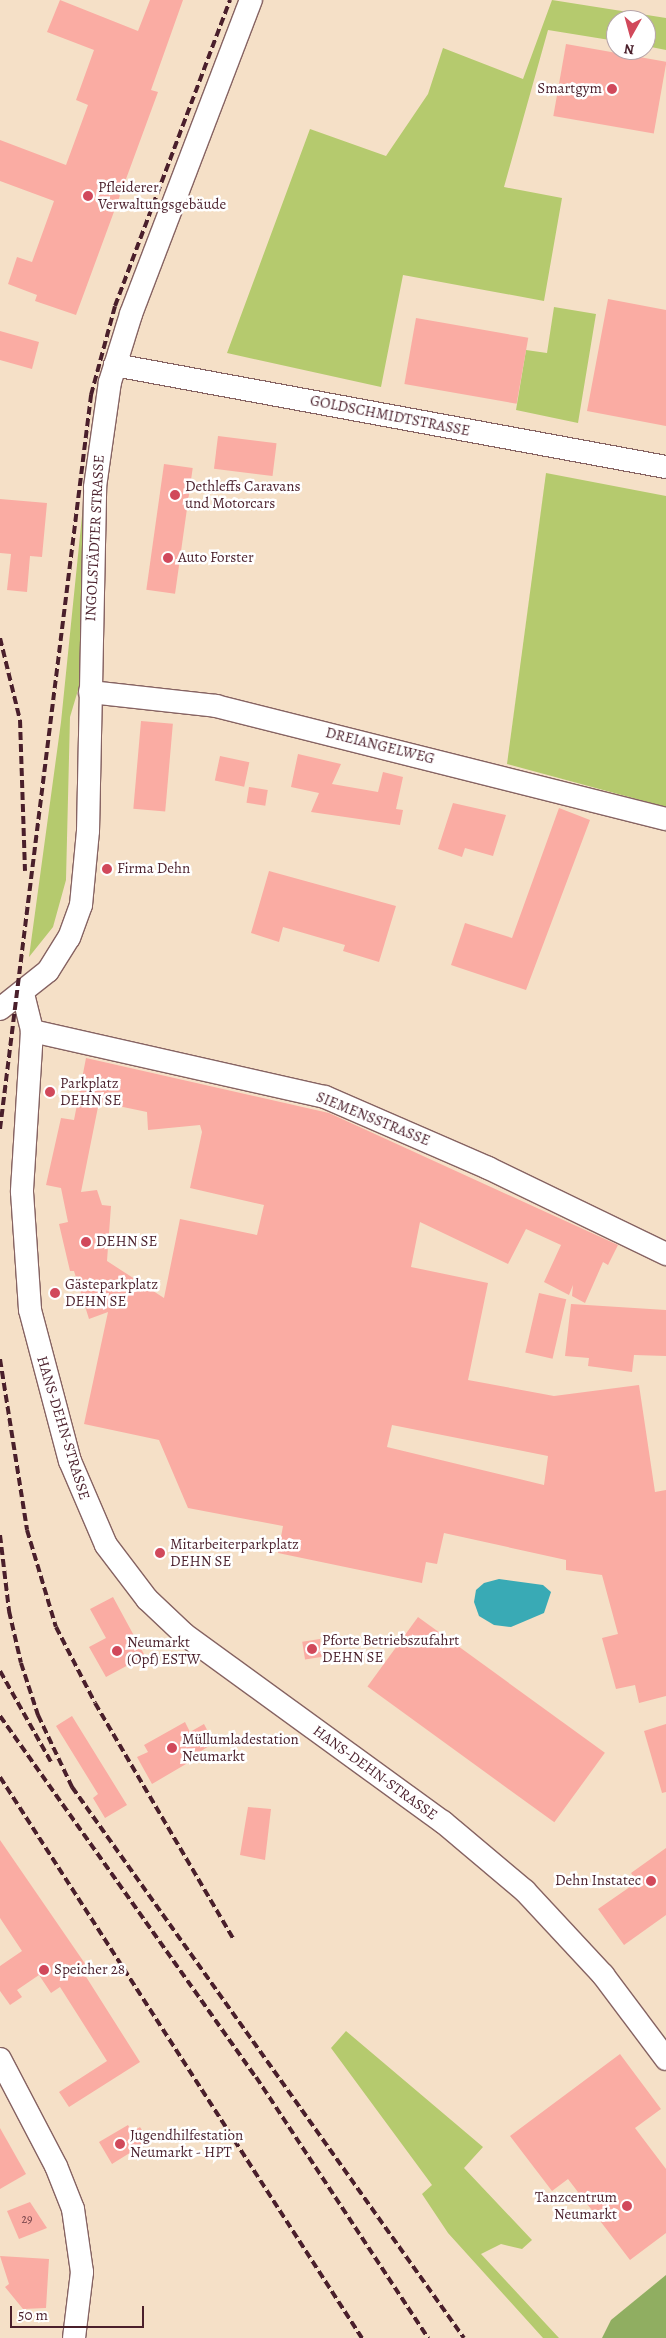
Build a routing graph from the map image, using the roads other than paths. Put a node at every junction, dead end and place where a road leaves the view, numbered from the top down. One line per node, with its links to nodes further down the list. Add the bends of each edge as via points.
1 (251, 0): 2 (street, INGOLSTÄDTER STRASSE)
2 (115, 364): 3 (street, GOLDSCHMIDTSTRASSE); 4 (street, INGOLSTÄDTER STRASSE, via 95,487)
3 (666, 468)
4 (90, 692): 5 (street, DREIANGELWEG, via 216,706); 6 (street, INGOLSTÄDTER STRASSE, via 81,905 54,964)
5 (666, 820)
6 (23, 994): 7 (street, INGOLSTÄDTER STRASSE); 8 (street, HANS-DEHN-STRASSE)
7 (0, 1009)
8 (32, 1031): 9 (street, SIEMENSSTRASSE, via 325,1097 488,1168); 11 (street, HANS-DEHN-STRASSE, via 22,1192 30,1310 70,1461 106,1545 147,1599 184,1634 443,1822 525,1890 603,1975)
9 (666, 1254)
10 (0, 2059): 12 (street, via 56,2166 72,2209 82,2272)
11 (666, 2059)
12 (74, 2338)

